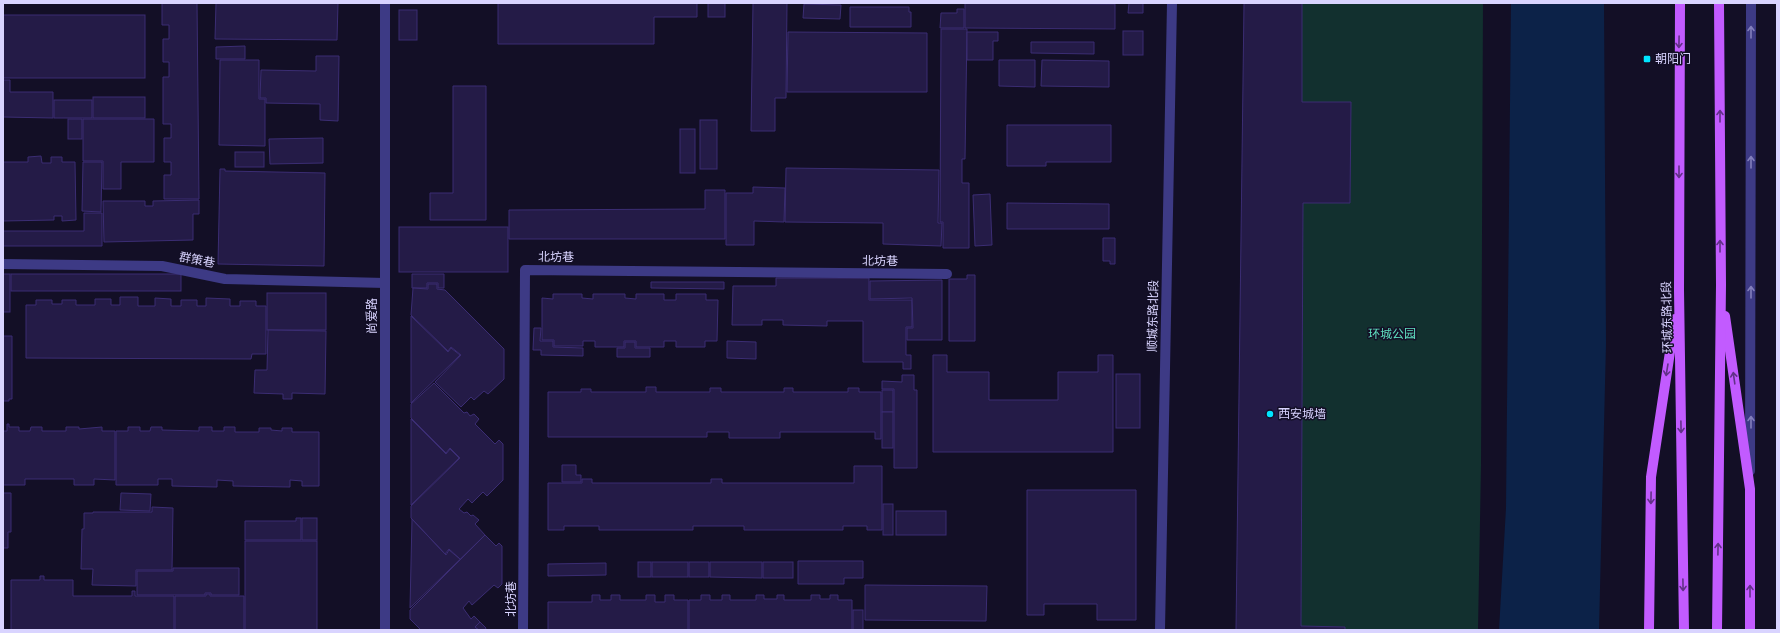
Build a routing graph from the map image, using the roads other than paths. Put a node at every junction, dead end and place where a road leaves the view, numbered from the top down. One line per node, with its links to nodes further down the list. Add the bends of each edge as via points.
1 (385, 3): 8 (street, 尚爱路)
2 (1172, 3): 14 (street, 顺城东路北段)
3 (1680, 3): 10 (main road, 环城东路北段, one-way to 10)
4 (1719, 3): 9 (main road, one-way to 4)
5 (1751, 3): 11 (street, one-way to 5)
6 (3, 264): 8 (street, 群策巷, via 162,266 225,279)
7 (947, 274): 13 (street, 北坊巷, via 525,270)
8 (385, 283): 12 (street, 尚爱路)
9 (1721, 285): 11 (main road, one-way to 9); 17 (main road, one-way to 9)
10 (1679, 290): 15 (main road, one-way to 15, via 1651,477); 16 (main road, 环城东路北段, one-way to 16)
11 (1750, 489): 18 (main road, one-way to 11)
12 (385, 630)
13 (524, 630)
14 (1160, 630)
15 (1649, 630)
16 (1684, 630)
17 (1717, 630)
18 (1750, 630)

